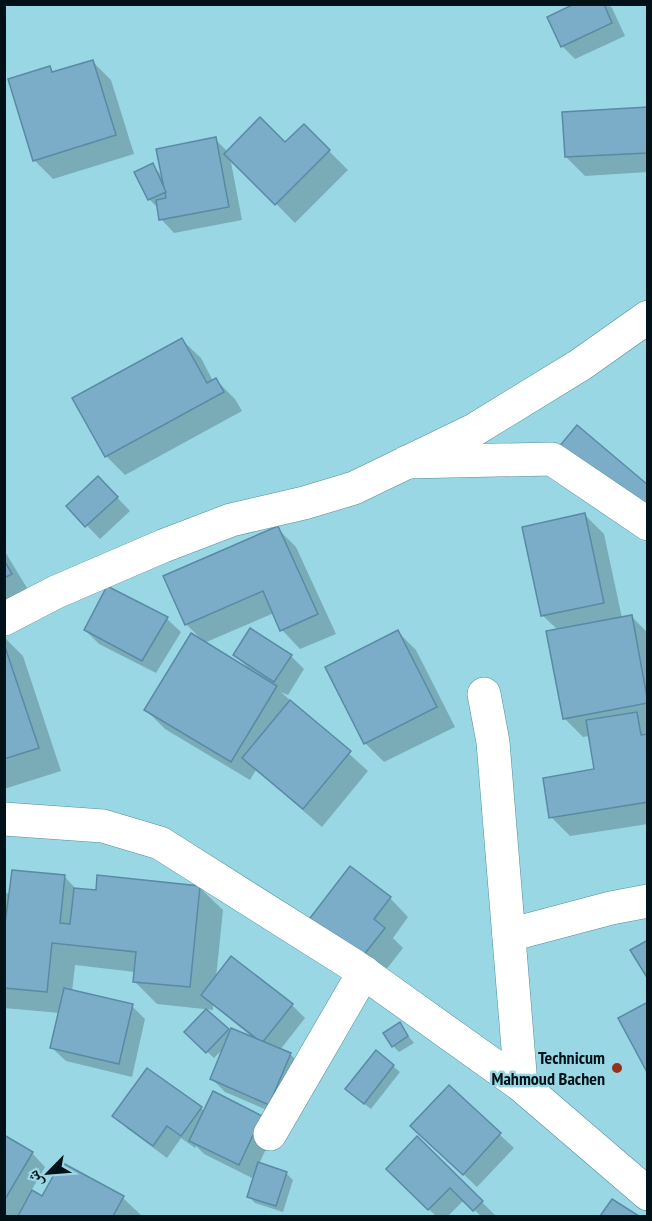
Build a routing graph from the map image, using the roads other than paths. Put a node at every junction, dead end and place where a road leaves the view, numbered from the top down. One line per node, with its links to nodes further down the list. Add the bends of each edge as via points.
1 (648, 317): 2 (street, via 580,365 474,430)
2 (406, 462): 3 (street, via 552,459); 4 (street, via 354,488 231,520 163,546)
3 (648, 524)
4 (4, 619)
5 (484, 694): 8 (street, via 493,742)
6 (4, 819): 9 (street, via 103,826 160,843)
7 (648, 901): 8 (street)
8 (509, 935): 10 (street)
9 (364, 972): 10 (street); 11 (street)
10 (521, 1085): 12 (street)
11 (270, 1134)
12 (648, 1194)

